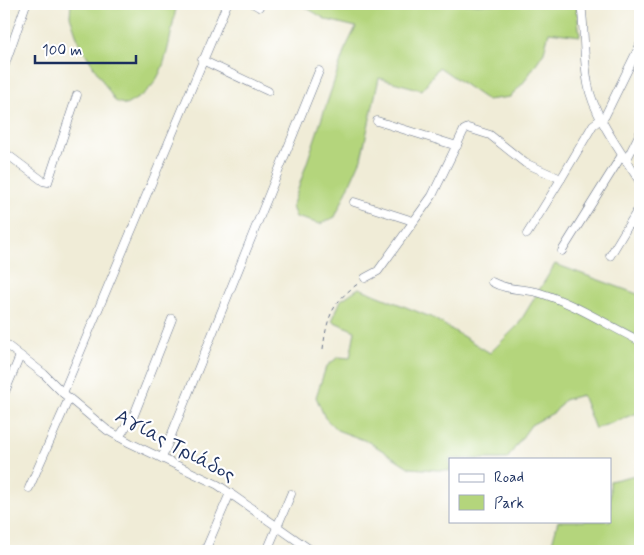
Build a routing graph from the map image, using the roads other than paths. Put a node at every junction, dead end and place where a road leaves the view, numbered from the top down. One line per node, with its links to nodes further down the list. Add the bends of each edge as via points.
1 (26, 4): 7 (street)
2 (227, 4): 5 (street)
3 (581, 4): 11 (street, via 588,84 592,101)
4 (640, 45): 6 (street)
5 (202, 60): 9 (street); 32 (street)
6 (636, 62): 11 (street)
7 (4, 67)
8 (319, 71): 34 (street)
9 (268, 91)
10 (77, 95): 15 (street, via 48,182)
11 (602, 119): 16 (street); 17 (street, via 593,125)
12 (377, 121): 14 (street)
13 (640, 133): 16 (street)
14 (457, 146): 17 (street, via 468,128 490,135 525,163); 21 (street, via 432,196)
15 (4, 152)
16 (624, 158): 18 (street); 23 (street)
17 (561, 179): 22 (street)
18 (640, 182)
19 (354, 202): 21 (street)
20 (640, 206): 24 (street)
21 (413, 221): 25 (street, via 378,271)
22 (527, 234)
23 (562, 251)
24 (610, 256)
25 (365, 278)
26 (492, 282): 28 (street, via 503,288 540,293 577,307)
27 (172, 319): 33 (street, via 134,415)
28 (640, 341)
29 (4, 343): 30 (street, Αγίας Τριάδος)
30 (20, 356): 31 (street); 32 (street, Αγίας Τριάδος)
31 (4, 394)
32 (66, 396): 33 (street, Αγίας Τριάδος); 35 (street)
33 (119, 437): 34 (street, Αγίας Τριάδος)
34 (162, 458): 36 (street, Αγίας Τριάδος)
35 (29, 488)
36 (230, 493): 38 (street, Αγίας Τριάδος); 39 (street)
37 (291, 494): 38 (street)
38 (277, 528): 40 (street); 41 (street, Αγίας Τριάδος)
39 (205, 551)
40 (267, 551)
41 (312, 551)

